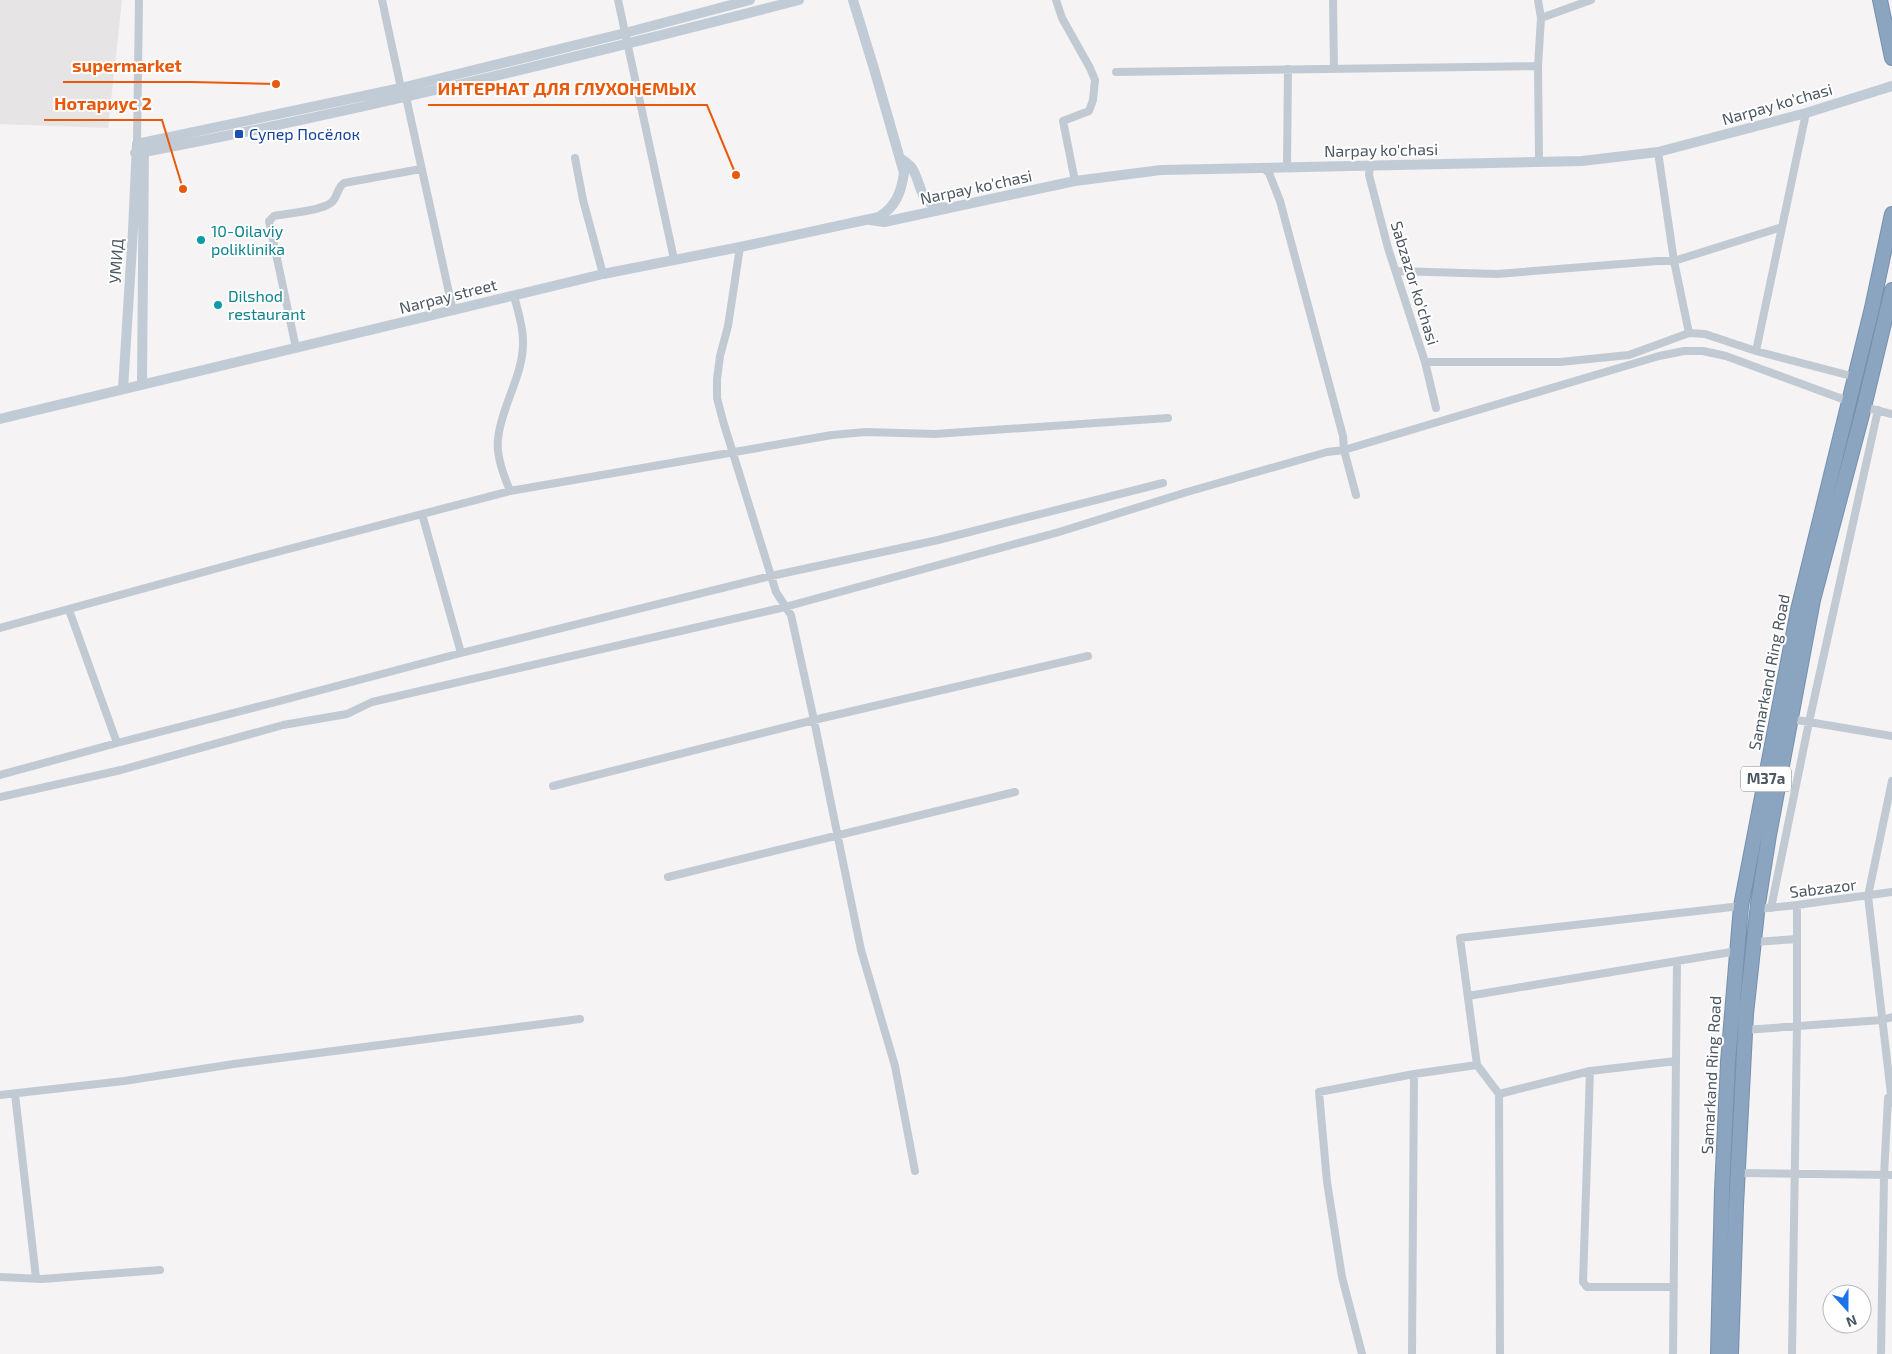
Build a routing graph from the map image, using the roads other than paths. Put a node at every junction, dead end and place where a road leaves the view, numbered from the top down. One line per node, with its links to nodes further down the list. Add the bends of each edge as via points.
1 (139, 0): 23 (street, УМИД)
2 (382, 0): 21 (street)
3 (618, 0): 13 (street)
4 (750, 0): 13 (street)
5 (799, 0): 14 (street)
6 (852, 0): 26 (street)
7 (1056, 0): 32 (street, via 1095,80 1088,111 1063,121)
8 (1333, 0): 18 (street)
9 (1538, 0): 12 (street)
10 (1591, 0): 12 (street)
11 (1880, 0): 15 (highway)
12 (1541, 18): 16 (street)
13 (625, 33): 14 (street); 21 (street)
14 (628, 44): 21 (street); 38 (street)
15 (1892, 58)
16 (1538, 66): 18 (street); 27 (street)
17 (1288, 69): 18 (street); 19 (street); 28 (street)
18 (1334, 69)
19 (1116, 72)
20 (1892, 86): 22 (street, Narpay ko'chasi)
21 (404, 92): 23 (street, via 248,132); 31 (street)
22 (1806, 112): 24 (street, Narpay ko'chasi); 36 (street)
23 (139, 145): 50 (street, УМИД); 51 (street, УМИД)
24 (1658, 152): 27 (street, Narpay ko'chasi, via 1582,161); 39 (street)
25 (575, 158): 41 (street)
26 (900, 158): 33 (street, via 911,166 928,203); 35 (street, Narpay street, via 904,173 897,198 889,210)
27 (1539, 162): 29 (street, Narpay ko'chasi)
28 (1287, 166): 29 (street, Narpay ko'chasi); 30 (street, Narpay ko'chasi)
29 (1370, 166): 40 (street, Sabzazor ko'chasi, via 1369,175)
30 (1262, 167): 32 (street, Narpay ko'chasi, via 1161,170); 59 (street, via 1269,173 1280,201 1343,436)
31 (421, 169): 44 (street); 46 (street, via 344,183 339,186 334,200 326,206 274,216 269,221)
32 (1075, 181): 33 (street, Narpay ko'chasi)
33 (953, 207): 35 (street, Narpay ko'chasi, via 884,222)
34 (1892, 214): 49 (highway, Samarkand Ring Road / M37a)
35 (867, 220): 37 (street, Narpay street)
36 (1782, 227): 39 (street); 47 (street)
37 (740, 247): 38 (street, Narpay street); 60 (street, via 717,379 717,398)
38 (674, 259): 41 (street, Narpay street)
39 (1674, 261): 40 (street, via 1497,274); 45 (street)
40 (1396, 271): 48 (street, Sabzazor ko'chasi)
41 (603, 274): 43 (street, Narpay street)
42 (1892, 290): 53 (highway, Samarkand Ring Road / M37a)
43 (514, 296): 44 (street, Narpay street); 62 (street, via 523,343 498,440 503,473)
44 (453, 311): 46 (street, Narpay street)
45 (1689, 333): 47 (street, via 1705,334); 48 (street, via 1629,355 1560,362)
46 (296, 348): 50 (street, Narpay street)
47 (1756, 351): 49 (street)
48 (1425, 362): 54 (street, Sabzazor ko'chasi)
49 (1855, 377): 52 (highway, Samarkand Ring Road / M37a)
50 (142, 385): 51 (street, Narpay street)
51 (123, 389): 58 (street, Narpay street)
52 (1848, 401): 59 (street, via 1726,356 1684,351); 86 (highway, Samarkand Ring Road / M37a, via 1798,610)
53 (1864, 407): 55 (street); 71 (highway, Samarkand Ring Road / M37a, via 1813,600)
54 (1436, 408)
55 (1878, 410): 56 (street); 73 (street)
56 (1892, 414)
57 (1168, 418): 60 (street, via 935,434 866,432)
58 (0, 419)
59 (1344, 450): 63 (street); 66 (street, via 1327,452 1059,532)
60 (734, 453): 62 (street); 65 (street)
61 (1163, 483): 65 (street, via 938,540)
62 (510, 491): 64 (street)
63 (1356, 494)
64 (422, 514): 67 (street); 69 (street)
65 (772, 576): 66 (street); 69 (street)
66 (785, 607): 72 (street, via 790,615); 80 (street, via 372,702 346,714 283,725 121,770)
67 (69, 610): 68 (street); 75 (street)
68 (0, 628)
69 (461, 652): 75 (street)
70 (1088, 656): 72 (street)
71 (1791, 719): 73 (street); 87 (highway, Samarkand Ring Road / M37a, via 1769,835)
72 (814, 720): 78 (street); 81 (street)
73 (1809, 722): 74 (street); 87 (street)
74 (1892, 736)
75 (117, 742): 76 (street)
76 (0, 775)
77 (1892, 781): 84 (street)
78 (553, 786)
79 (1015, 792): 81 (street)
80 (0, 797)
81 (837, 835): 82 (street); 109 (street, via 861,950 895,1066)
82 (668, 877)
83 (1892, 892): 84 (street, Sabzazor)
84 (1868, 896): 85 (street, Sabzazor); 97 (street)
85 (1797, 905): 87 (street, Sabzazor); 88 (street)
86 (1741, 906): 90 (highway, Samarkand Ring Road / M37a); 92 (street, via 1460,938)
87 (1764, 908): 89 (highway, Samarkand Ring Road / M37a)
88 (1797, 939): 89 (street); 98 (street)
89 (1754, 942): 94 (highway, Samarkand Ring Road / M37a)
90 (1737, 952): 91 (street); 93 (highway, Samarkand Ring Road / M37a)
91 (1678, 962): 92 (street); 100 (street)
92 (1468, 996): 101 (street)
93 (1732, 1012): 94 (highway); 121 (highway, Samarkand Ring Road / M37a, via 1722,1190)
94 (1746, 1014): 99 (highway, Samarkand Ring Road / M37a)
95 (1892, 1017): 97 (street)
96 (580, 1019): 105 (street)
97 (1882, 1020): 98 (street); 104 (street)
98 (1797, 1025): 99 (street); 111 (street)
99 (1746, 1030): 110 (highway, Samarkand Ring Road / M37a)
100 (1676, 1062): 102 (street); 116 (street)
101 (1477, 1065): 103 (street); 106 (street)
102 (1590, 1071): 106 (street); 116 (street, via 1583,1282 1587,1287)
103 (1414, 1074): 117 (street, via 1319,1092 1327,1182 1342,1277); 118 (street)
104 (1889, 1081): 108 (street); 112 (street)
105 (15, 1094): 107 (street); 115 (street)
106 (1499, 1094): 119 (street)
107 (0, 1095)
108 (1892, 1103)
109 (915, 1171)
110 (1738, 1173): 111 (street); 122 (highway, Samarkand Ring Road / M37a)
111 (1795, 1175): 112 (street); 123 (street)
112 (1888, 1176): 124 (street)
113 (160, 1270): 115 (street)
114 (0, 1277): 115 (street)
115 (36, 1278)
116 (1674, 1287): 120 (street)
117 (1362, 1354)
118 (1412, 1354)
119 (1500, 1354)
120 (1673, 1354)
121 (1718, 1354)
122 (1731, 1354)
123 (1792, 1354)
124 (1881, 1354)

